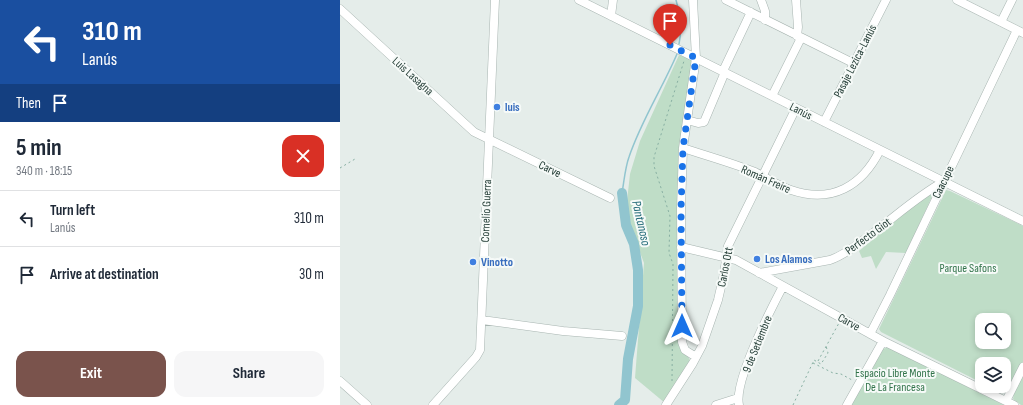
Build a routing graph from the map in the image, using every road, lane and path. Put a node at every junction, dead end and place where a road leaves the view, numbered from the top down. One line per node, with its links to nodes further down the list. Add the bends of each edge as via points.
1 (495, 0): 26 (street, Cornelio Guerra)
2 (579, 0): 13 (street, Lanús)
3 (613, 0): 13 (street)
4 (693, 0): 19 (street)
5 (726, 0): 12 (street)
6 (760, 0): 14 (street, via 765,11)
7 (796, 0): 17 (street)
8 (886, 0): 20 (street, Pasaje Lezica-Lanús)
9 (957, 0): 15 (street)
10 (1012, 0): 15 (street)
11 (340, 9): 26 (street, Luis Lasagna, via 474,132)
12 (751, 12): 14 (street); 21 (street)
13 (611, 16): 18 (street, Lanús)
14 (765, 20): 17 (street)
15 (1001, 22): 16 (street)
16 (1020, 32): 32 (street, Caacupe)
17 (799, 37): 20 (street); 22 (street)
18 (687, 53): 19 (street, Lanús); 51 (path, via 656,149 654,166 670,216)
19 (696, 58): 21 (street, Lanús); 24 (street)
20 (853, 64): 25 (street, Pasaje Lezica-Lanús)
21 (724, 72): 22 (street, Lanús); 24 (street, via 704,122)
22 (772, 96): 23 (street, Lanús)
23 (796, 108): 25 (street, Lanús); 31 (street, Carlos Ott)
24 (688, 120): 27 (street)
25 (824, 122): 28 (street, Lanús)
26 (489, 140): 33 (street, Carve); 40 (street, Cornelio Guerra)
27 (683, 148): 31 (street, Román Freire); 35 (street)
28 (880, 150): 31 (street, Román Freire, via 862,178 832,193 803,194); 32 (street, Lanús)
29 (355, 159): 30 (path)
30 (340, 168)
31 (762, 176): 36 (street, Carlos Ott, via 730,241)
32 (944, 181): 34 (street, Lanús); 37 (street, Perfecto Giot, via 839,256 830,260); 41 (street, Caacupe)
33 (610, 198)
34 (1023, 222)
35 (681, 248): 36 (street, Carve); 45 (street, via 682,342 685,350)
36 (726, 257): 37 (street, Carve); 45 (street, Carlos Ott, via 718,300)
37 (758, 273): 38 (street, Carve)
38 (784, 286): 39 (street, Carve); 53 (street, 9 de Setiembre, via 761,330 745,372)
39 (842, 318): 41 (street, Carve); 44 (path)
40 (482, 320): 42 (street); 55 (street, Cornelio Guerra, via 480,350 476,357)
41 (870, 334): 43 (street, Carve)
42 (622, 336)
43 (883, 341): 50 (street); 52 (street, Carve)
44 (826, 346): 46 (path); 46 (path, via 828,353 821,364)
45 (696, 358): 51 (street, Carlos Ott)
46 (817, 361): 47 (path)
47 (813, 362): 50 (path); 58 (path)
48 (1023, 367): 52 (street)
49 (340, 381): 54 (street)
50 (859, 383): 59 (street)
51 (674, 392): 56 (street, Carlos Ott)
52 (1006, 401): 60 (street, Carve)
53 (738, 402): 57 (street)
54 (367, 405)
55 (433, 405)
56 (666, 405)
57 (716, 405)
58 (793, 405)
59 (847, 405)
60 (1014, 405)

